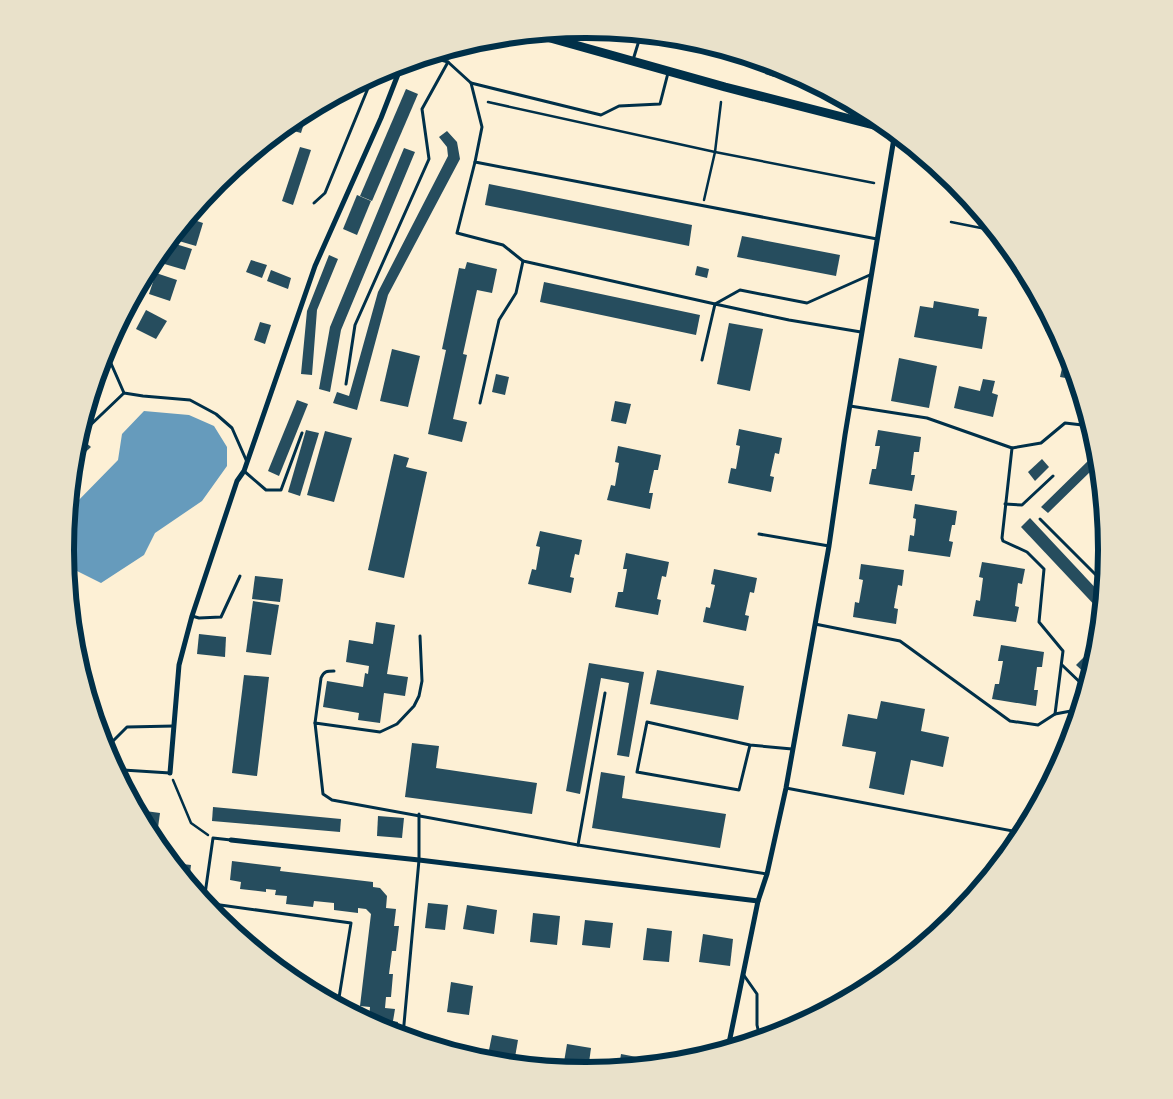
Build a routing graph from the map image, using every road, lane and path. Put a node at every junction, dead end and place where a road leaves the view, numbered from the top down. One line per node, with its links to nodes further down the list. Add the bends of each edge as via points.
1 (554, 39): 4 (main road)
2 (638, 41): 4 (lane)
3 (439, 60): 5 (lane)
4 (632, 60): 6 (main road)
5 (448, 62): 8 (lane); 30 (lane, via 422,109 429,159 355,325)
6 (669, 71): 8 (lane, via 660,104 619,106 600,115); 13 (main road)
7 (398, 73): 38 (street, via 316,266)
8 (471, 83): 17 (lane, via 482,127)
9 (369, 86): 19 (lane, via 325,193)
10 (488, 102): 16 (path)
11 (721, 102): 16 (path)
12 (854, 113): 13 (street)
13 (852, 120): 14 (main road)
14 (873, 126)
15 (893, 139): 23 (street)
16 (715, 152): 18 (path); 20 (path)
17 (475, 162): 20 (lane); 24 (lane, via 457,233 503,245)
18 (874, 183)
19 (314, 203)
20 (702, 206): 23 (lane)
21 (951, 222): 22 (path)
22 (986, 230)
23 (877, 239): 25 (street)
24 (523, 261): 26 (lane); 32 (lane, via 516,293 498,320)
25 (872, 274): 26 (lane, via 807,303 740,290); 27 (street)
26 (715, 304): 27 (lane); 28 (lane)
27 (862, 332): 33 (street)
28 (702, 360)
29 (110, 362): 31 (lane)
30 (346, 384)
31 (124, 393): 35 (lane); 38 (lane, via 190,400 216,414 232,428)
32 (480, 402)
33 (850, 406): 37 (lane, via 926,418); 44 (street)
34 (1083, 425): 37 (lane, via 1065,423 1041,443)
35 (90, 426)
36 (302, 433): 39 (lane, via 281,490 266,490)
37 (1012, 448): 41 (lane)
38 (247, 463): 39 (street)
39 (244, 471): 47 (street)
40 (1052, 476): 41 (lane, via 1022,505)
41 (1005, 504): 50 (lane, via 1003,541 1028,552 1044,569 1039,622 1061,647)
42 (1040, 519): 46 (lane)
43 (759, 534): 44 (lane)
44 (829, 546): 48 (street)
45 (240, 576): 47 (lane, via 221,618)
46 (1097, 577)
47 (192, 616): 57 (street, via 179,665)
48 (814, 624): 55 (lane, via 900,641 1010,721 1038,725); 60 (street)
49 (420, 636): 56 (lane, via 422,682 414,706 397,724 380,732)
50 (1062, 665): 52 (lane); 55 (lane)
51 (334, 671): 56 (lane, via 323,673 321,678)
52 (1081, 683)
53 (606, 693): 68 (lane)
54 (1072, 710): 55 (lane)
55 (1055, 714)
56 (315, 723): 64 (lane, via 323,794 332,800)
57 (174, 726): 58 (lane, via 127,727); 62 (street)
58 (112, 742)
59 (750, 745): 59 (lane, via 647,722 637,772 739,790); 60 (lane)
60 (792, 749): 63 (street)
61 (124, 770): 62 (lane)
62 (170, 773): 66 (path, via 192,823)
63 (786, 788): 65 (lane); 70 (street)
64 (420, 814): 68 (lane); 69 (lane)
65 (1014, 831)
66 (213, 838): 67 (lane); 71 (lane)
67 (231, 840): 69 (street)
68 (578, 844): 70 (lane)
69 (419, 860): 72 (street); 76 (lane)
70 (767, 874): 72 (street)
71 (206, 892)
72 (758, 901): 74 (street)
73 (217, 904): 75 (lane, via 351,923)
74 (742, 974): 77 (lane, via 757,994); 78 (street)
75 (339, 998)
76 (404, 1028)
77 (759, 1031)
78 (729, 1041)

